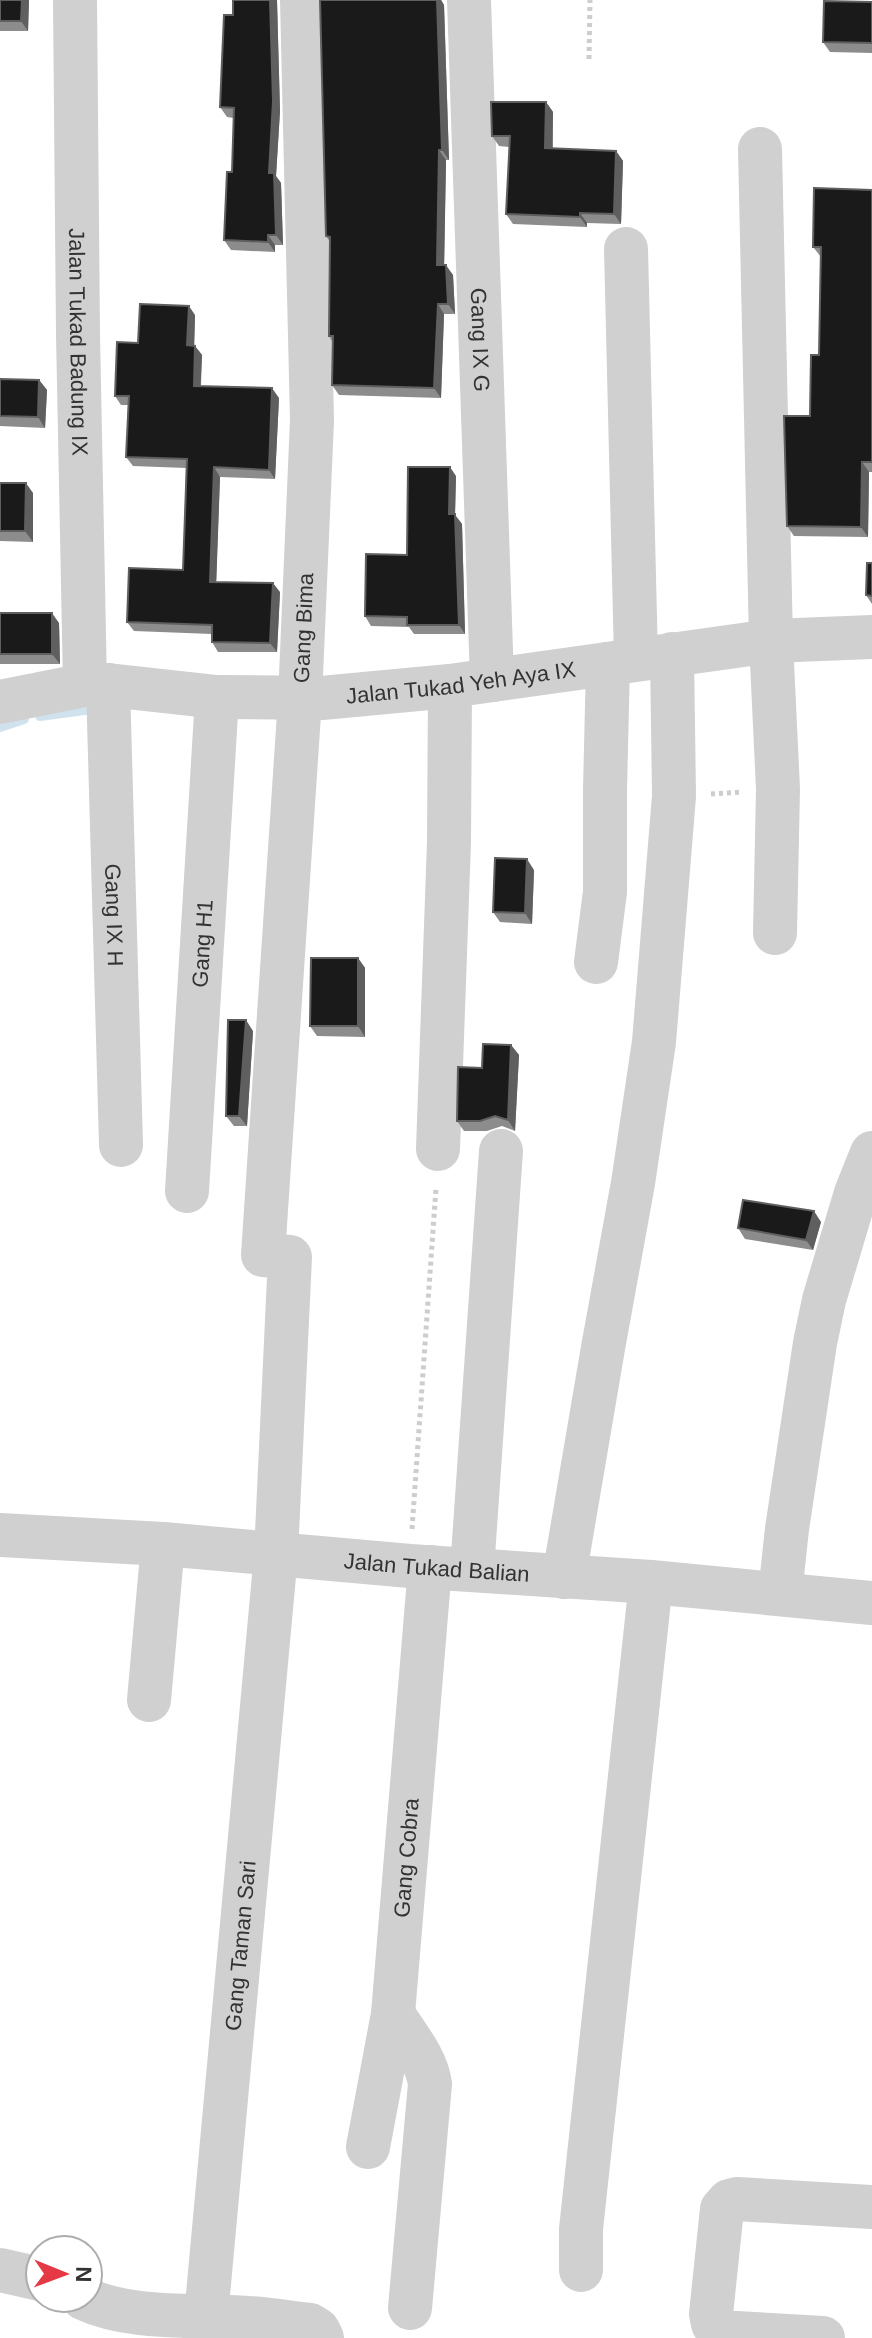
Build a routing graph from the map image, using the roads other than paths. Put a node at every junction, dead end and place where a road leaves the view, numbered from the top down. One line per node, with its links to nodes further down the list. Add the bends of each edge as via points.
1 (75, 0): 10 (street, Jalan Tukad Badung IX, via 78,334)
2 (302, 0): 13 (street, Gang Bima, via 312,420)
3 (469, 0): 9 (street, Gang IX G)
4 (760, 149): 7 (street)
5 (626, 249): 8 (street)
6 (872, 637): 7 (street, Jalan Tukad Yeh Aya IX)
7 (771, 641): 8 (street, Jalan Tukad Yeh Aya IX); 15 (street, via 778,789)
8 (639, 659): 9 (street, Jalan Tukad Yeh Aya IX); 16 (street, via 605,790 605,892); 27 (street, via 674,796 654,1042)
9 (492, 680): 11 (street, Jalan Tukad Yeh Aya IX)
10 (96, 685): 12 (street, Jalan Tukad Yeh Aya IX); 14 (street, Jalan Tukad Yeh Aya IX); 17 (street, Gang IX H)
11 (450, 686): 13 (street, Jalan Tukad Yeh Aya IX); 18 (street)
12 (217, 697): 13 (street, Jalan Tukad Yeh Aya IX); 21 (street, Gang H1)
13 (300, 699): 22 (street, Gang Bima)
14 (0, 702)
15 (775, 933)
16 (596, 962)
17 (121, 1145)
18 (438, 1149)
19 (501, 1151): 26 (street, Gang Cobra)
20 (872, 1153): 29 (street, via 818,1328)
21 (187, 1191)
22 (263, 1255): 25 (street, Gang Taman Sari, via 290,1257)
23 (0, 1535): 24 (street, Jalan Tukad Balian)
24 (163, 1544): 25 (street, Jalan Tukad Balian); 31 (street)
25 (276, 1554): 26 (street, Jalan Tukad Balian); 40 (street, Gang Taman Sari)
26 (437, 1567): 27 (street, Jalan Tukad Balian); 32 (street, Gang Cobra)
27 (564, 1577): 28 (street, Jalan Tukad Balian)
28 (651, 1582): 29 (street, Jalan Tukad Balian); 36 (street)
29 (780, 1594): 30 (street, Jalan Tukad Balian)
30 (872, 1603)
31 (149, 1700)
32 (393, 2014): 33 (street, Gang Cobra); 39 (street, via 425,2062 430,2084)
33 (368, 2147)
34 (872, 2207): 42 (street, via 737,2199 722,2209 711,2314 719,2332)
35 (0, 2270): 37 (street)
36 (581, 2270)
37 (24, 2275)
38 (104, 2307): 40 (street, via 175,2316)
39 (410, 2308)
40 (205, 2328): 41 (street, via 248,2318 310,2325)
41 (322, 2338)
42 (823, 2338)

